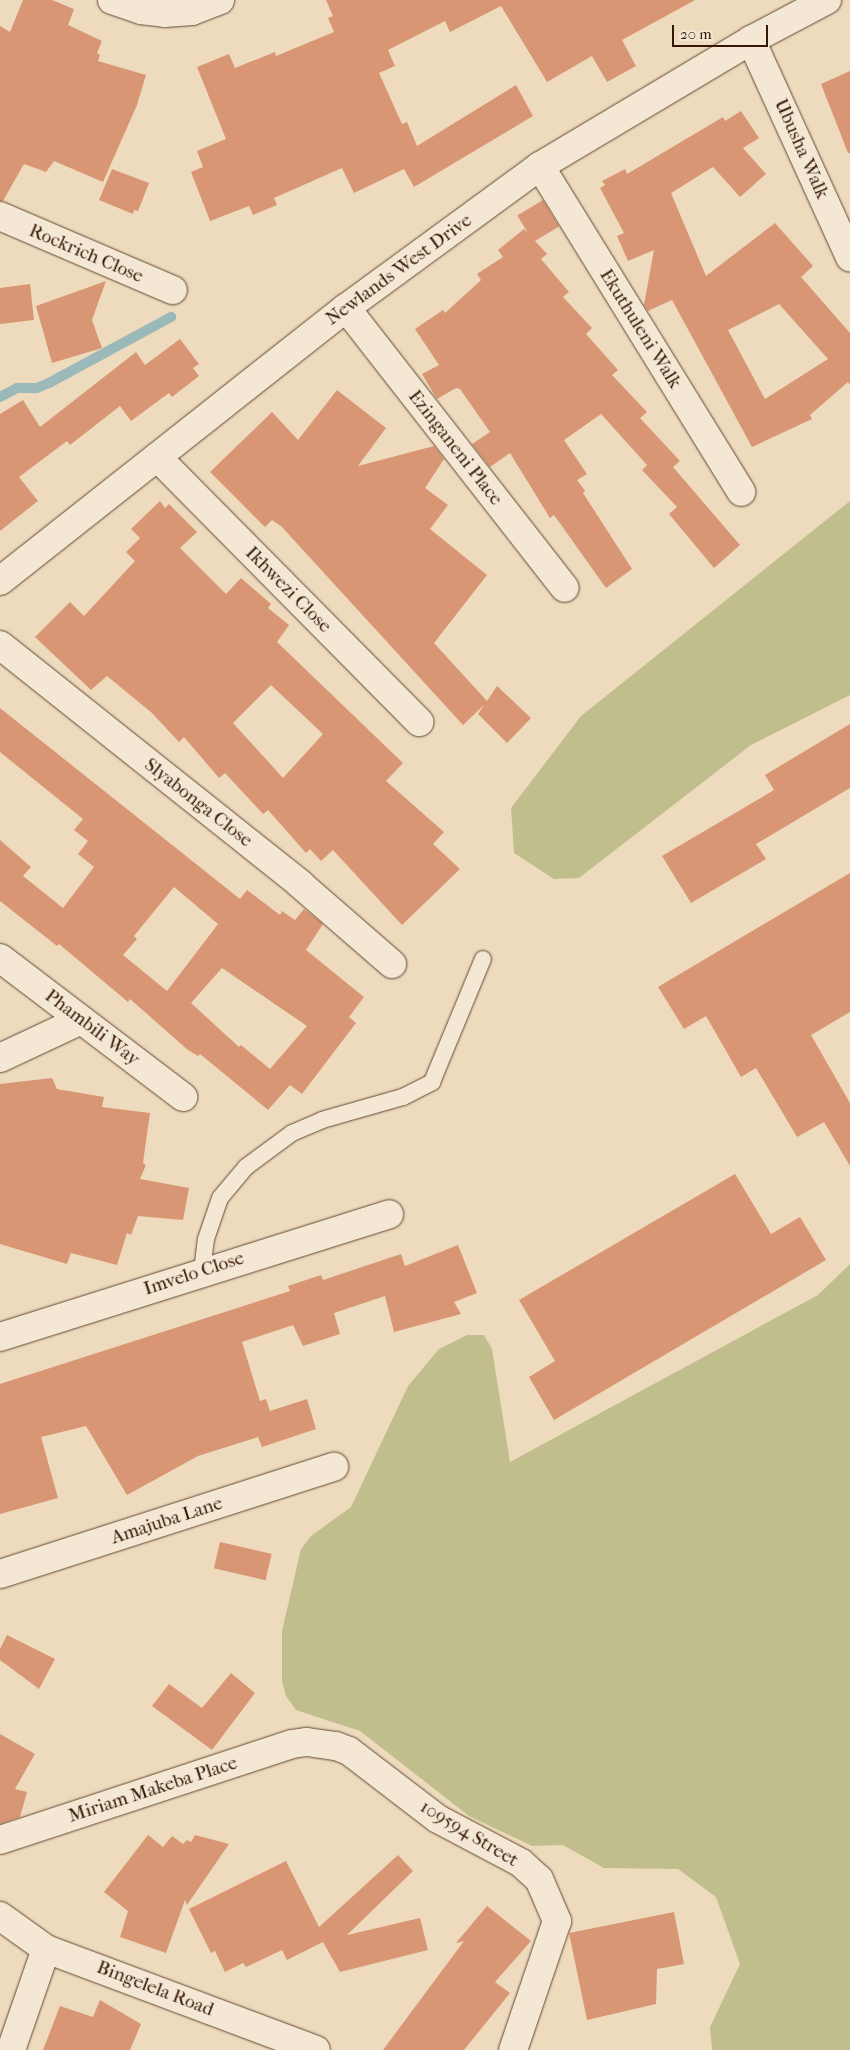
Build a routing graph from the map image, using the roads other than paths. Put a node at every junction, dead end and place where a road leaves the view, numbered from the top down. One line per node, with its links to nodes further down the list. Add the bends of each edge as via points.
1 (112, 0): 2 (street, via 141,10 165,13 192,11)
2 (220, 0)
3 (826, 0): 4 (street, Newlands West Drive)
4 (751, 40): 5 (street, Newlands West Drive); 7 (street, Ubusha Walk)
5 (540, 166): 9 (street, Newlands West Drive); 11 (street, Ekuthuleni Walk)
6 (0, 216): 8 (street, Rockrich Close)
7 (850, 258)
8 (172, 290)
9 (346, 308): 10 (street, Newlands West Drive); 13 (street, Ezinganeni Place)
10 (157, 457): 12 (street, Newlands West Drive); 15 (street, Ikhwezi Close)
11 (741, 492)
12 (0, 581)
13 (565, 588)
14 (0, 646): 18 (street, Slyabonga Close, via 300,884)
15 (419, 722)
16 (0, 958): 19 (street, Phambili Way)
17 (483, 959): 23 (lane, via 432,1082 403,1097 322,1120 292,1133 246,1167 220,1198 206,1239)
18 (392, 964)
19 (81, 1020): 20 (street); 21 (street, Phambili Way)
20 (0, 1058)
21 (183, 1097)
22 (388, 1214): 23 (street, Imvelo Close)
23 (202, 1271): 24 (street, Imvelo Close)
24 (0, 1337)
25 (334, 1467): 26 (street, Amajuba Lane)
26 (0, 1574)
27 (307, 1742): 28 (street, Miriam Makeba Place); 34 (street, 109594 Street, via 349,1751 438,1819 521,1863 539,1879 557,1921)
28 (0, 1840)
29 (0, 1916): 30 (street, Bingelela Road)
30 (46, 1949): 31 (street, Bingelela Road); 32 (street)
31 (277, 2043): 33 (street, Bingelela Road)
32 (11, 2050)
33 (316, 2050)
34 (513, 2050)

